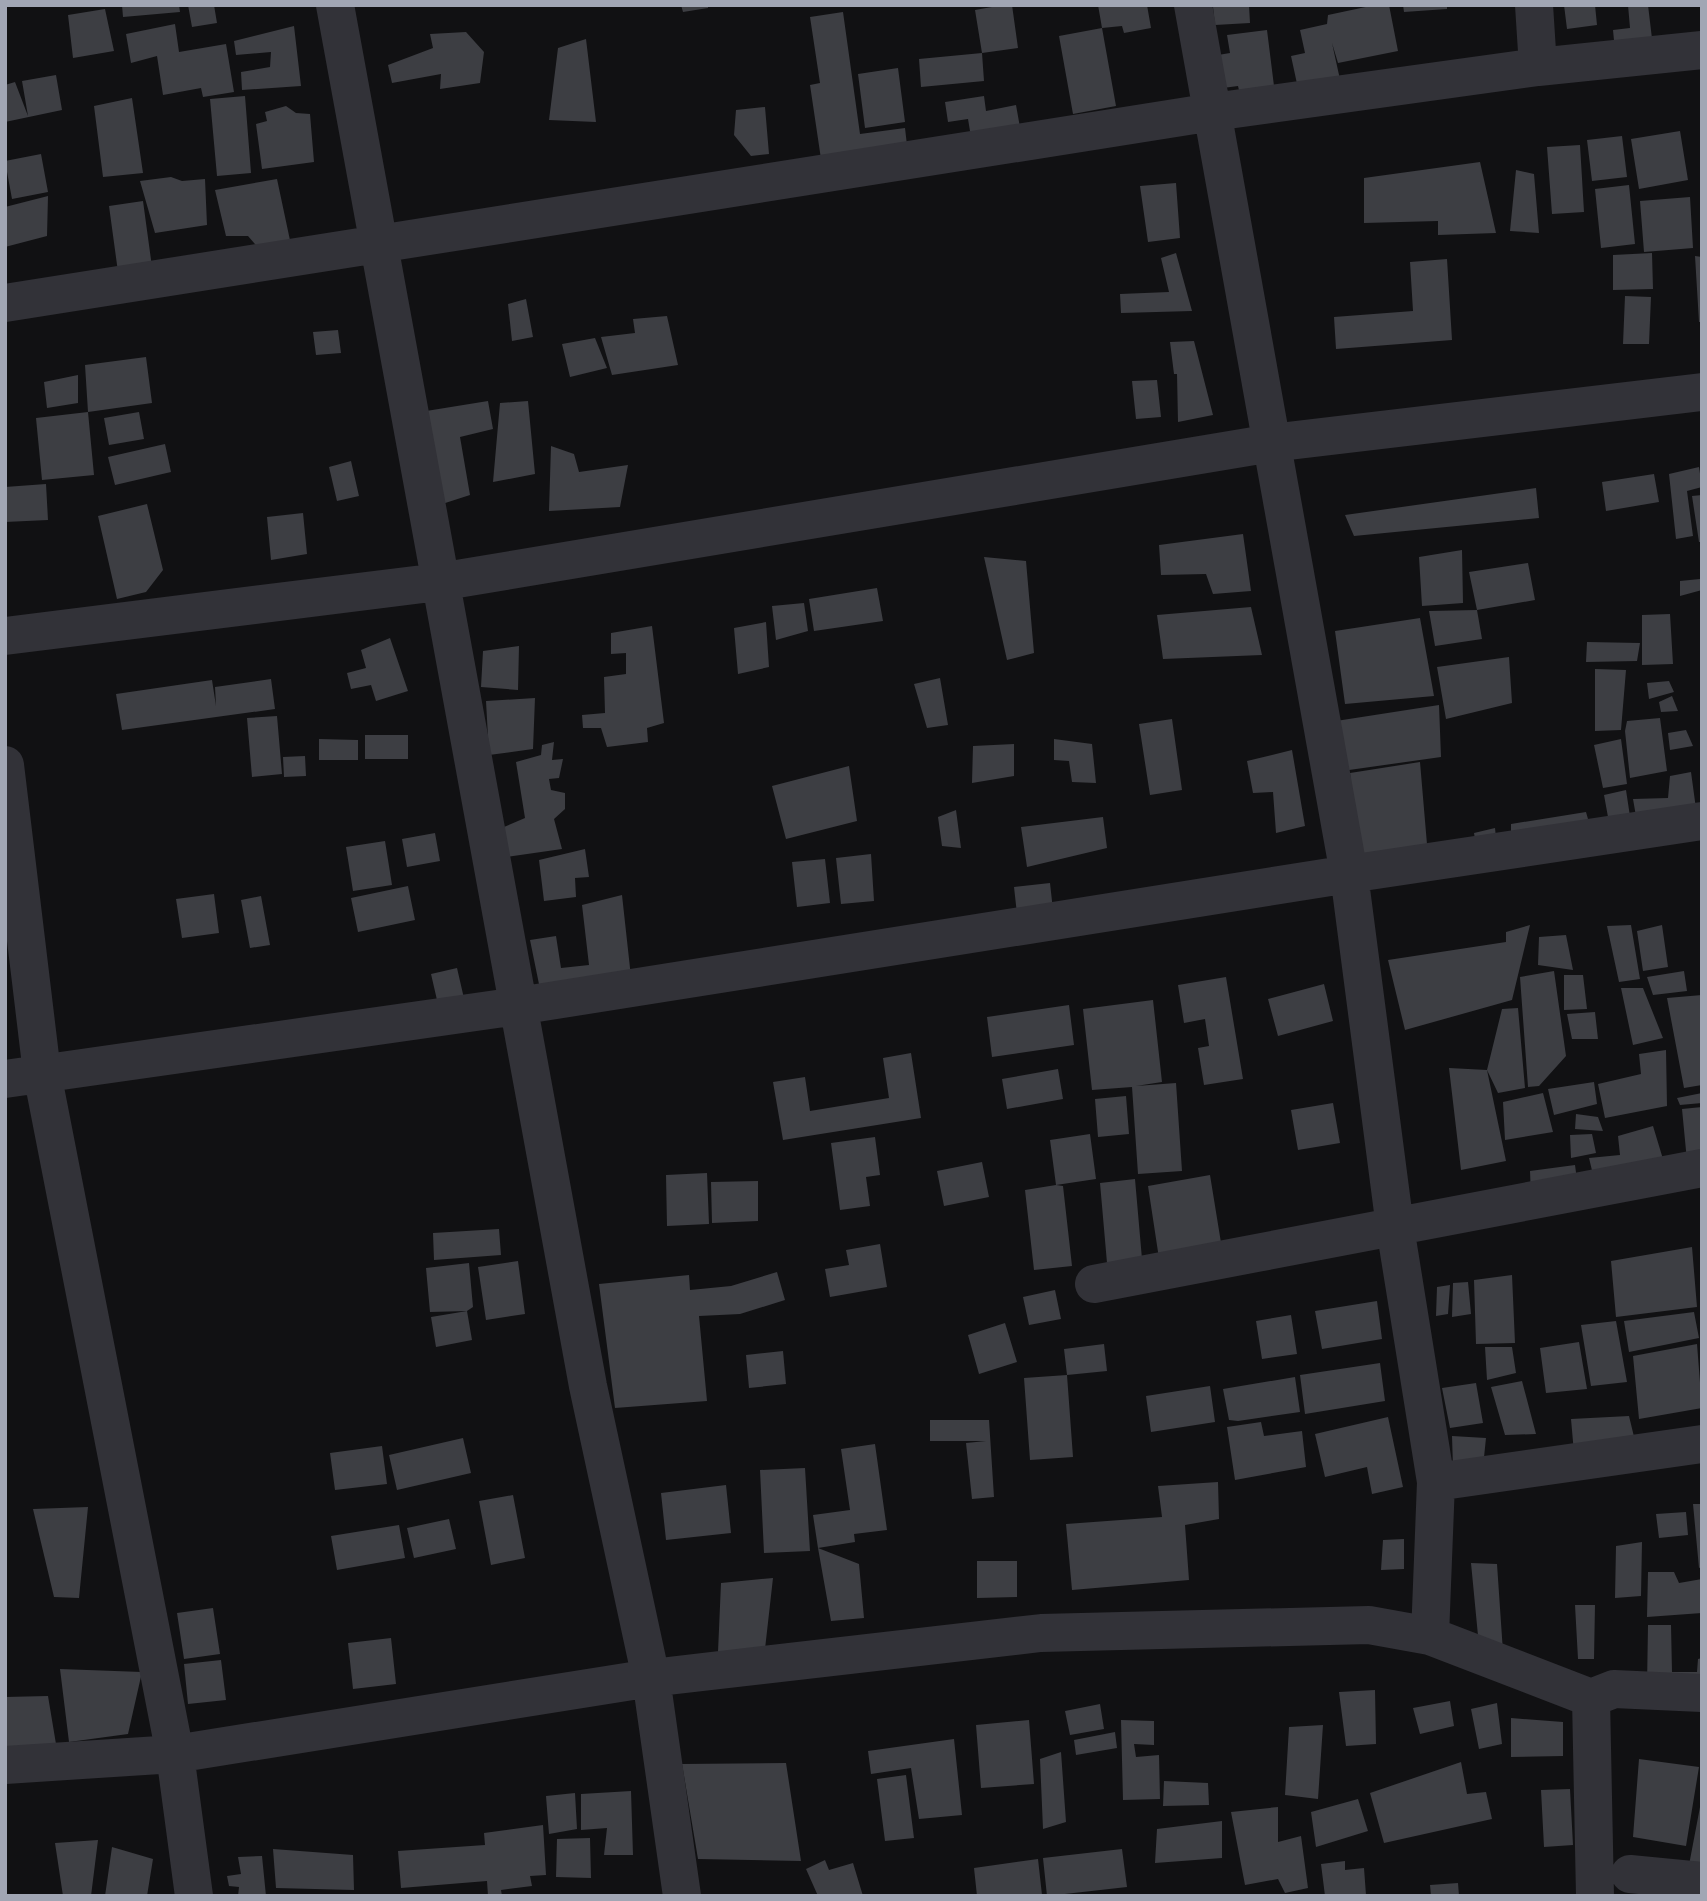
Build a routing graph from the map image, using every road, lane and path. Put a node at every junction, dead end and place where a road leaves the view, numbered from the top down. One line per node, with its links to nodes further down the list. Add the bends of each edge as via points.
1 (335, 5): 7 (street)
2 (1193, 5): 6 (street)
3 (1534, 5): 5 (street)
4 (1702, 50): 5 (street)
5 (1538, 67): 6 (street)
6 (1213, 112): 7 (street); 10 (street)
7 (377, 243): 8 (street); 11 (street)
8 (5, 303)
9 (1702, 392): 10 (street)
10 (1272, 443): 11 (street); 15 (street)
11 (439, 582): 12 (street); 16 (street)
12 (5, 636)
13 (5, 765): 17 (street)
14 (1702, 821): 15 (street)
15 (1349, 874): 16 (street); 19 (street)
16 (518, 1006): 17 (street); 24 (street, via 588,1387)
17 (23, 1076): 27 (street)
18 (1702, 1168): 19 (street)
19 (1395, 1227): 20 (street); 22 (street)
20 (1094, 1284)
21 (1702, 1444): 22 (street)
22 (1436, 1482): 23 (street)
23 (1430, 1636): 24 (street, via 1369,1625 1041,1633); 26 (street)
24 (651, 1678): 27 (street); 32 (street)
25 (1702, 1693): 26 (street, via 1615,1689)
26 (1591, 1698): 33 (street)
27 (175, 1754): 28 (street); 31 (street)
28 (5, 1765)
29 (1630, 1874): 30 (street)
30 (1702, 1881)
31 (194, 1896)
32 (682, 1896)
33 (1595, 1896)

